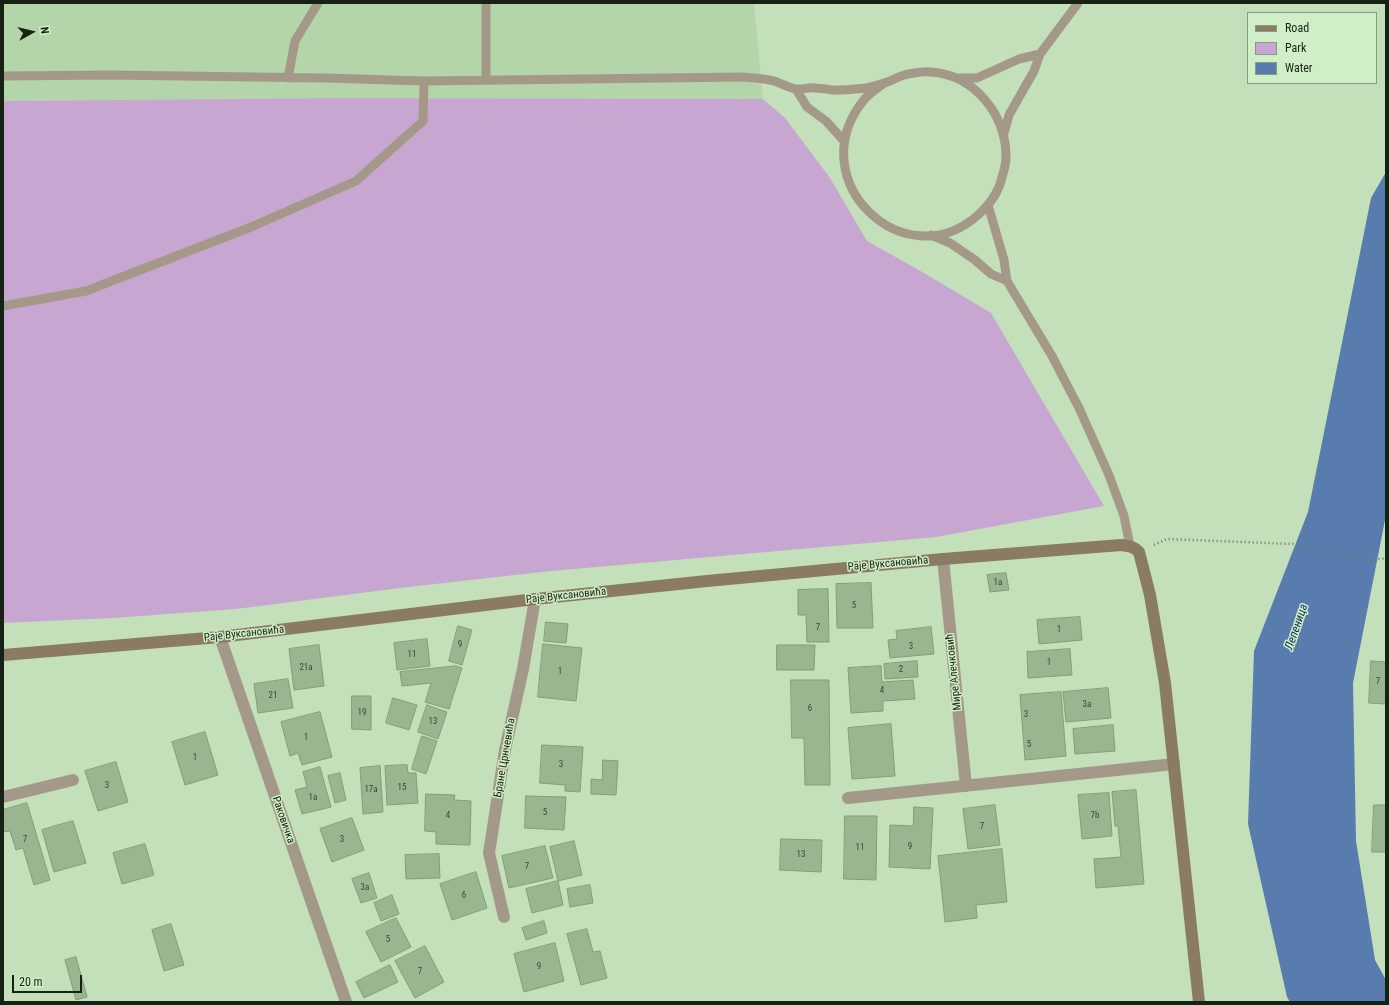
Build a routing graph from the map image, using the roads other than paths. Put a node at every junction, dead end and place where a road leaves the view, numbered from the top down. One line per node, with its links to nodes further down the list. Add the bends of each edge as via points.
1 (318, 3): 6 (lane, via 295,41)
2 (486, 3): 8 (lane)
3 (1078, 3): 4 (lane)
4 (1040, 54): 7 (lane, via 1019,59 977,78); 12 (lane, via 1034,71 1009,115)
5 (3, 76): 6 (lane)
6 (288, 78): 9 (lane)
7 (956, 78): 10 (lane, via 931,72 906,74); 12 (lane, via 977,91 994,110)
8 (486, 80): 9 (lane); 11 (lane, via 742,77 773,80)
9 (424, 81): 17 (lane, via 423,121 356,181 251,227 86,291)
10 (882, 84): 11 (lane, via 861,89); 13 (lane, via 863,100 850,121)
11 (796, 89): 13 (lane, via 807,107 826,121)
12 (1004, 133): 14 (lane, via 1006,158 1001,183)
13 (844, 141): 15 (lane, via 844,162 849,183 858,201 890,228 910,234)
14 (988, 205): 15 (lane, via 970,222 951,231); 16 (lane, via 1004,260)
15 (931, 236): 16 (lane, via 950,243 990,274)
16 (1007, 281): 18 (lane, via 1052,356 1079,408 1110,475)
17 (3, 306)
18 (1134, 549): 19 (street, Раје Вуксановића, via 1121,545); 23 (street, via 1150,595)
19 (943, 559): 20 (street, Раје Вуксановића); 25 (street, Мире Алечковић)
20 (535, 600): 21 (street, Раје Вуксановића); 28 (street, Бране Црнчевића, via 505,750 489,852)
21 (220, 637): 22 (street, Раје Вуксановића); 29 (street, Раковичка)
22 (3, 655)
23 (1174, 764): 25 (street); 30 (street)
24 (73, 780): 26 (street)
25 (966, 786): 27 (street)
26 (3, 797)
27 (848, 798)
28 (504, 917)
29 (346, 1002)
30 (1199, 1002)

